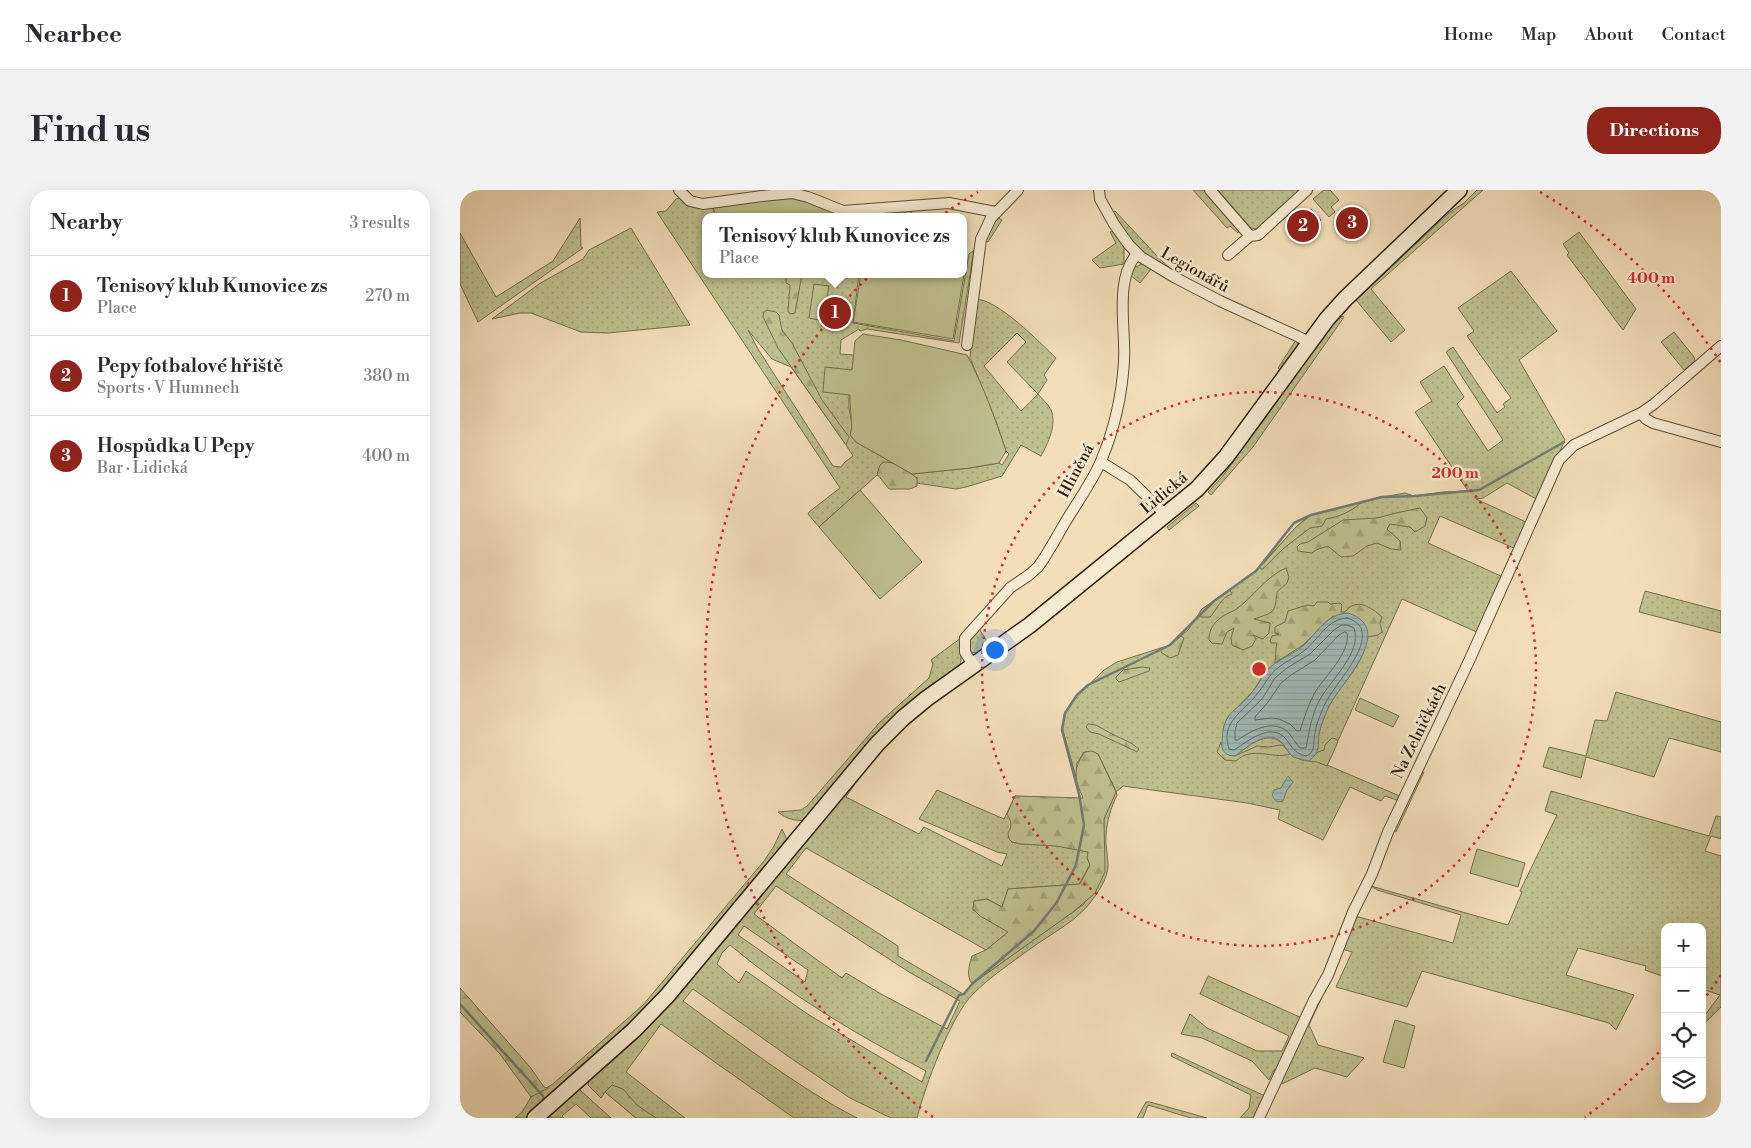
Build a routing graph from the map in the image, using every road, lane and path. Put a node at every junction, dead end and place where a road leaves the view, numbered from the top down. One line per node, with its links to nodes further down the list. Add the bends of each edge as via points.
1 (679, 190): 7 (street, via 690,201 703,204 792,193 843,211 949,203)
2 (1018, 190): 7 (street)
3 (1210, 190): 8 (street)
4 (1307, 190): 8 (street, via 1258,235)
5 (1459, 190): 11 (main road, Lidická, via 1346,299)
6 (1096, 192): 9 (street, Legionářů, via 1122,237)
7 (995, 212): 12 (street, via 979,246)
8 (1250, 236): 10 (street)
9 (1137, 254): 11 (street, Legionářů, via 1220,302); 16 (street, Hliněná, via 1127,270 1122,381)
10 (1228, 255)
11 (1309, 342): 17 (main road, Lidická, via 1221,462 1197,489)
12 (967, 345)
13 (1721, 346): 14 (street, Na Zelničkách)
14 (1641, 413): 15 (street, via 1653,422); 20 (street, Na Zelničkách, via 1574,445 1556,465 1391,826 1328,975 1312,1002)
15 (1721, 442)
16 (1101, 462): 17 (street, via 1130,480); 18 (street, Hliněná, via 1038,567 1010,588 968,633 964,648)
17 (1166, 515): 18 (main road, Lidická, via 1030,624)
18 (973, 665): 19 (main road, Lidická, via 903,718 877,744 667,996)
19 (543, 1110)
20 (1259, 1118)

